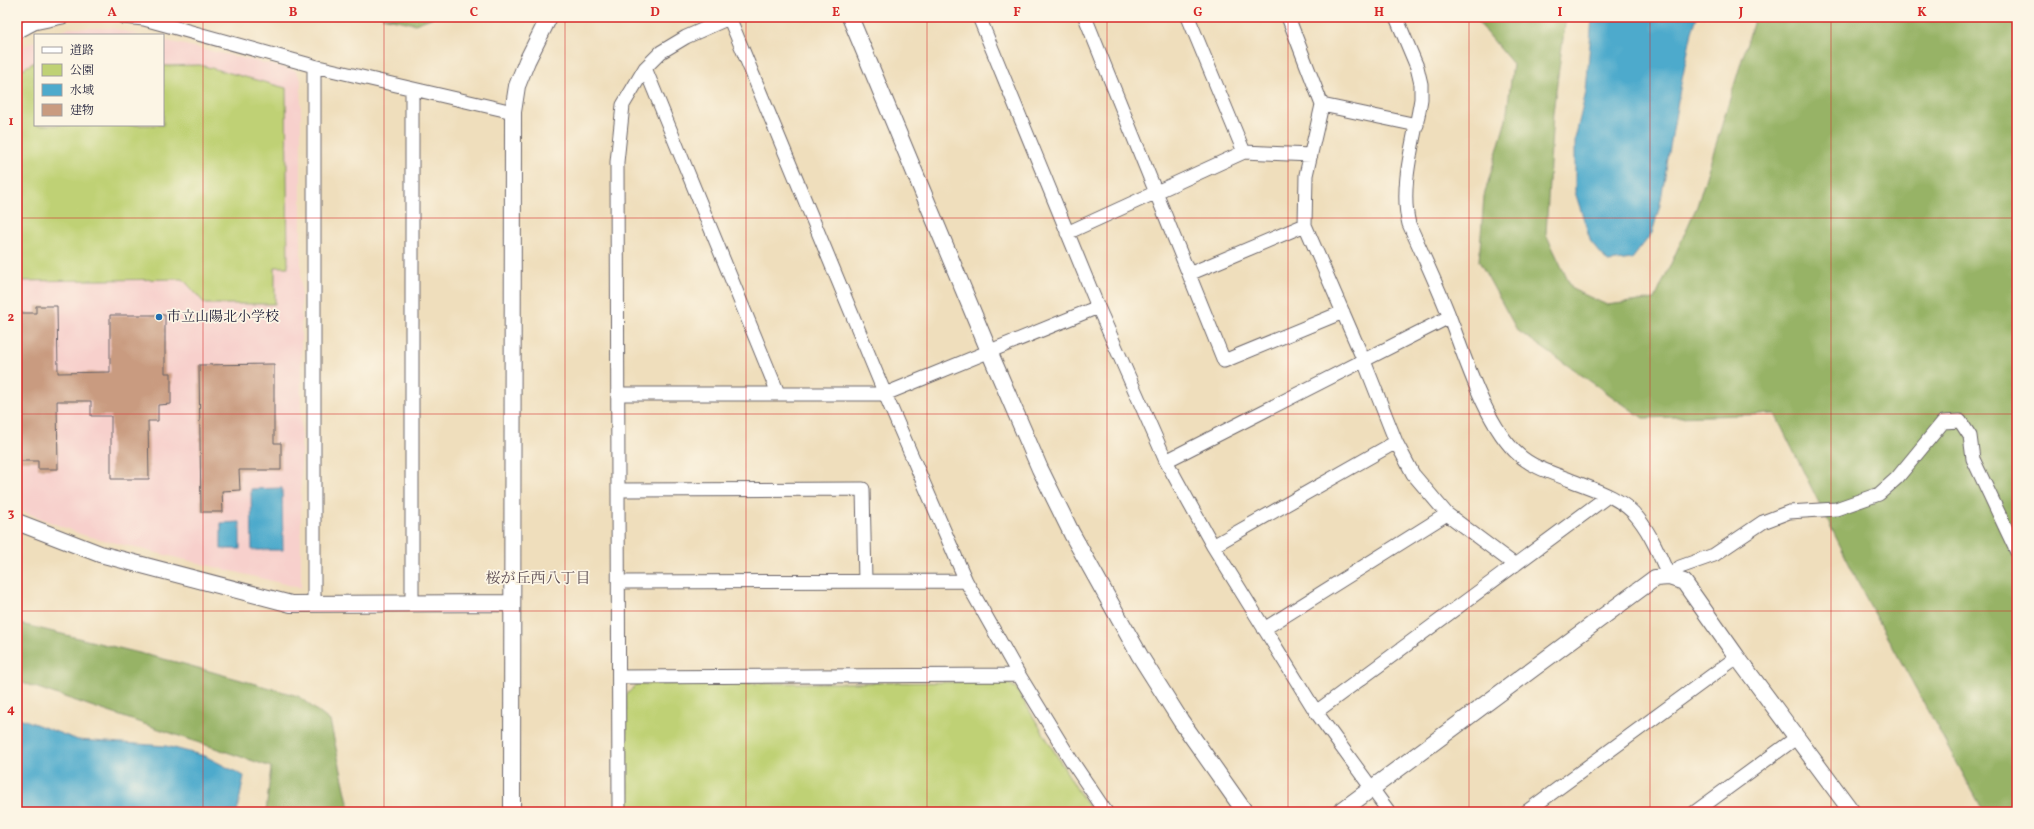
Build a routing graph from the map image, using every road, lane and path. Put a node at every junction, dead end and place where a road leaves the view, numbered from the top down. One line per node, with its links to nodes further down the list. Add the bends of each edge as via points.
1 (63, 17): 11 (street, via 34,23)
2 (123, 17): 12 (street, via 144,19)
3 (548, 17): 16 (street, via 519,80)
4 (729, 17): 13 (street, via 661,52); 31 (street)
5 (850, 17): 27 (street)
6 (979, 17): 22 (street)
7 (1085, 17): 20 (street)
8 (1188, 17): 18 (street)
9 (1288, 17): 15 (street)
10 (1396, 17): 17 (street, via 1417,67 1421,84 1422,99)
11 (17, 32)
12 (314, 66): 14 (street); 47 (street)
13 (645, 68): 29 (street); 30 (street, via 623,105 617,162)
14 (412, 89): 16 (street); 45 (street)
15 (1322, 105): 17 (street); 19 (street)
16 (513, 112): 46 (street)
17 (1417, 125): 26 (street, via 1405,192 1405,209)
18 (1244, 152): 19 (street); 20 (street)
19 (1310, 155): 21 (street, via 1306,175)
20 (1156, 192): 22 (street); 23 (street)
21 (1305, 225): 23 (street); 25 (street)
22 (1068, 233): 24 (street)
23 (1189, 274): 25 (street, via 1224,361)
24 (1098, 307): 27 (street); 33 (street)
25 (1342, 312): 28 (street)
26 (1449, 317): 28 (street); 35 (street, via 1494,425 1519,455 1541,468)
27 (989, 352): 31 (street); 58 (street, via 1040,469 1072,534 1140,656 1181,722)
28 (1364, 361): 32 (street); 33 (street)
29 (778, 393): 30 (street); 31 (street)
30 (618, 394): 34 (street)
31 (885, 394): 43 (street)
32 (1396, 442): 36 (street, via 1413,474); 38 (street)
33 (1166, 461): 38 (street)
34 (618, 490): 42 (street, via 864,489); 44 (street)
35 (1608, 496): 40 (street); 41 (street, via 1637,517 1653,540)
36 (1447, 514): 40 (street); 48 (street)
37 (17, 522): 47 (street, via 100,554 132,563 291,604)
38 (1213, 546): 48 (street)
39 (2017, 552): 41 (street, via 1973,459 1970,436 1960,421 1943,422 1897,478 1879,494 1836,509 1789,512 1763,522 1714,555 1680,568)
40 (1515, 565): 52 (street)
41 (1669, 577): 49 (street, via 1684,582); 54 (street, via 1654,578)
42 (865, 581): 43 (street); 44 (street)
43 (966, 581): 50 (street)
44 (620, 582): 51 (street)
45 (412, 603): 46 (street); 47 (street)
46 (512, 603): 55 (street)
47 (314, 604)
48 (1264, 629): 52 (street)
49 (1737, 657): 53 (street); 61 (street)
50 (1019, 675): 51 (street); 57 (street)
51 (619, 677): 56 (street)
52 (1316, 712): 54 (street)
53 (1796, 738): 62 (street); 63 (street)
54 (1372, 789): 59 (street); 60 (street)
55 (512, 812)
56 (619, 812)
57 (1106, 812)
58 (1245, 812)
59 (1340, 812)
60 (1389, 812)
61 (1526, 812)
62 (1695, 812)
63 (1852, 812)

